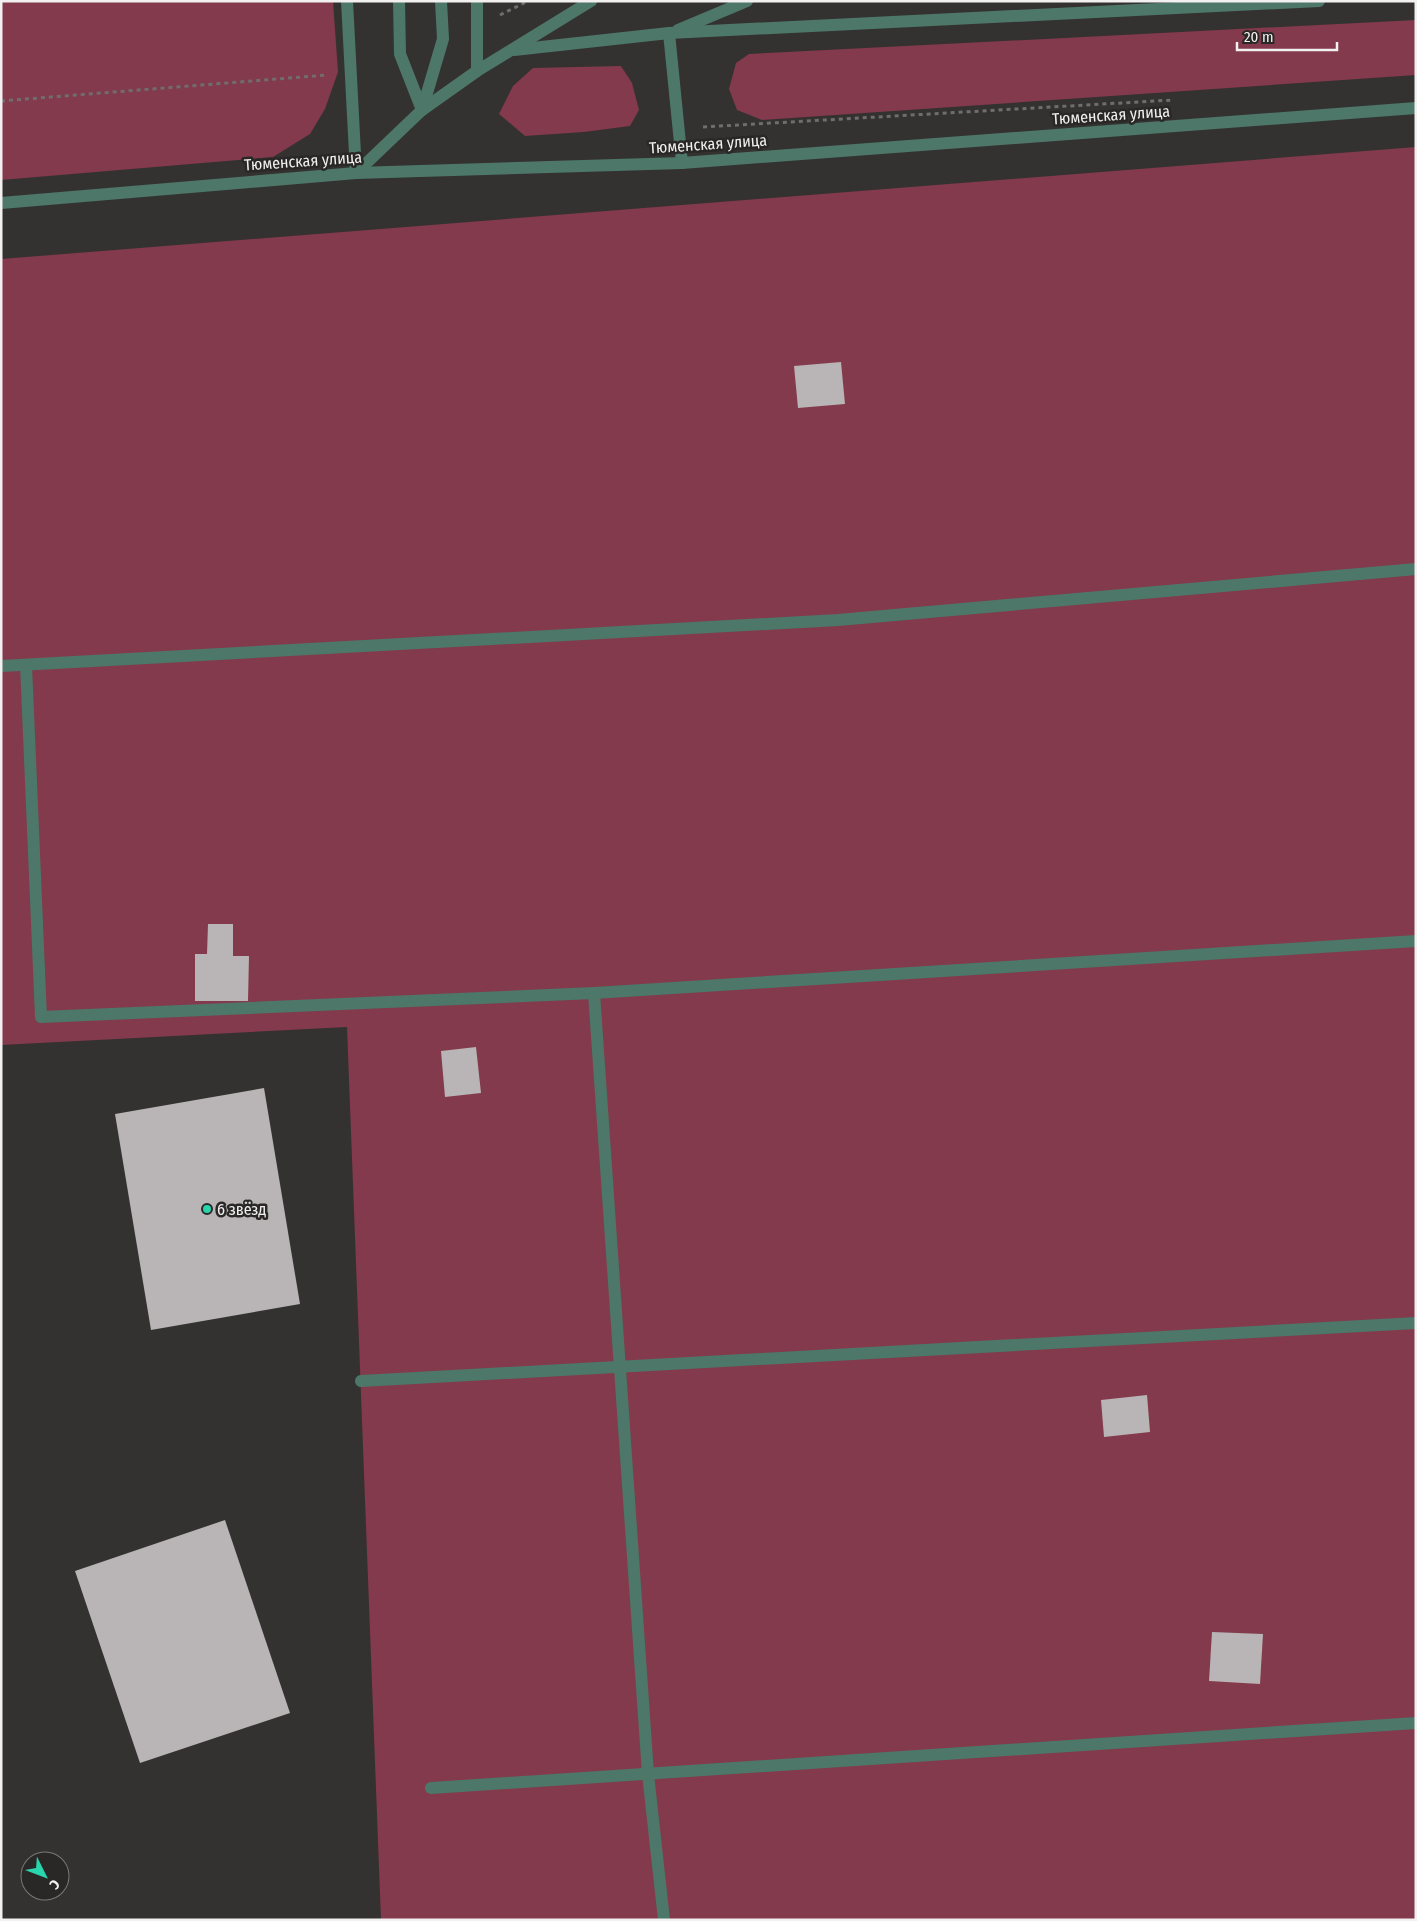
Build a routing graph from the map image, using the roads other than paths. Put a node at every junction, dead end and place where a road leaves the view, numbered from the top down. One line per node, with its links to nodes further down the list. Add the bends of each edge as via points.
1 (347, 1): 14 (street)
2 (399, 1): 12 (street, via 400,54)
3 (440, 1): 12 (street, via 443,39)
4 (476, 1): 10 (street)
5 (591, 1): 9 (street)
6 (747, 1): 8 (street)
7 (1319, 1): 8 (street)
8 (670, 33): 9 (street); 13 (street)
9 (509, 51): 10 (street)
10 (477, 71): 12 (street)
11 (1416, 108): 13 (street, Тюменская улица)
12 (422, 110): 14 (street)
13 (682, 163): 14 (street, Тюменская улица)
14 (356, 173): 15 (street, Тюменская улица)
15 (1, 203)
16 (1416, 570): 17 (street, via 838,620)
17 (26, 664): 18 (street); 20 (street, via 41,1018)
18 (1, 666)
19 (1416, 941): 20 (street)
20 (594, 993): 22 (street)
21 (1416, 1322): 22 (street)
22 (620, 1366): 23 (street); 25 (street)
23 (361, 1381)
24 (1416, 1723): 25 (street)
25 (648, 1774): 26 (street); 27 (street)
26 (430, 1788)
27 (664, 1920)

